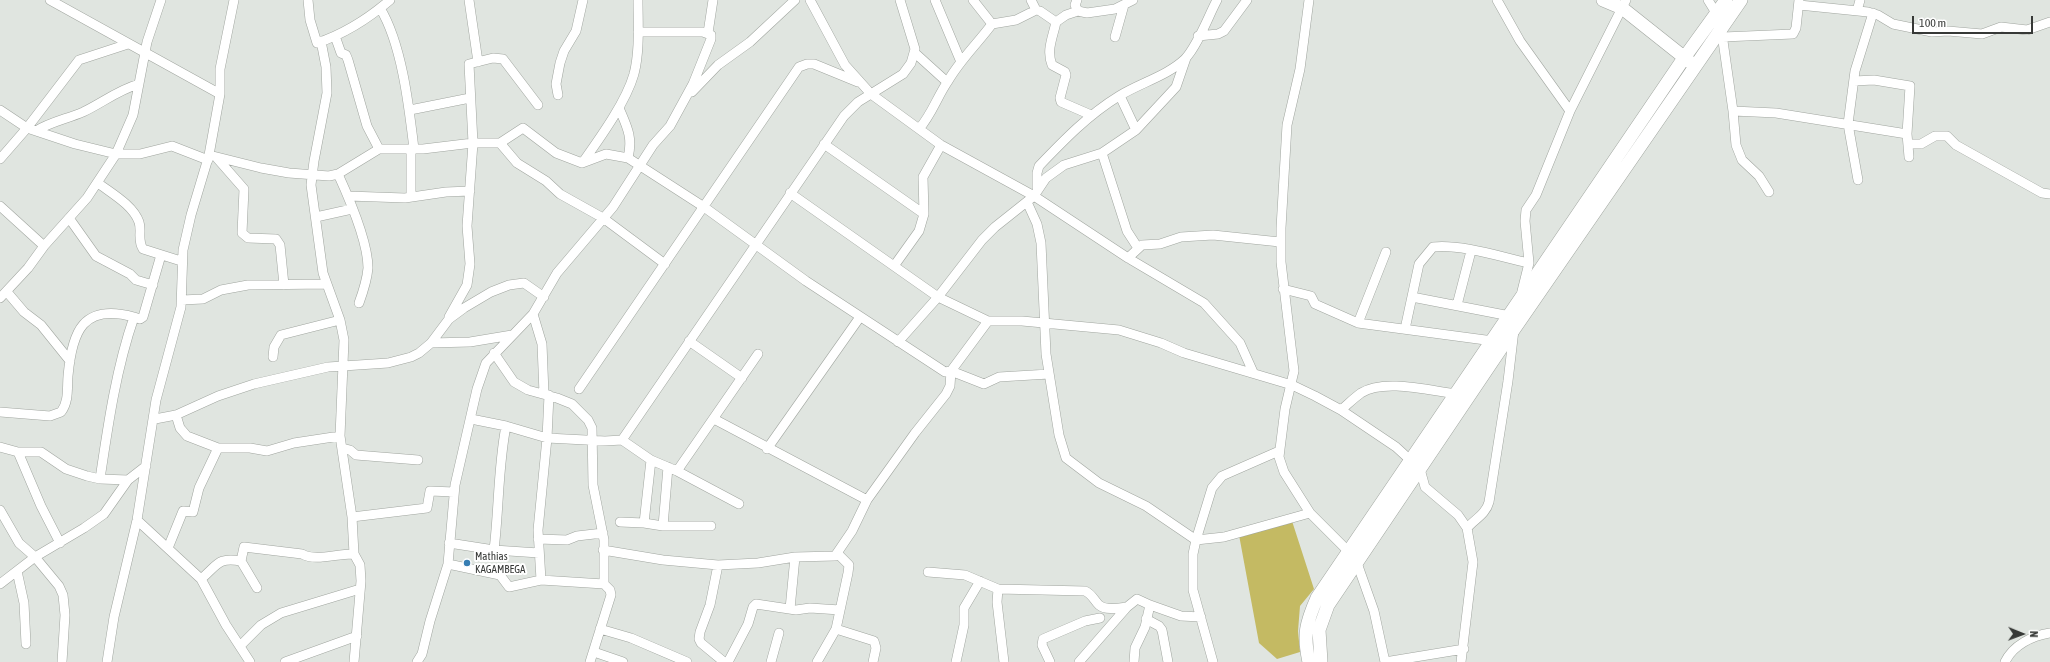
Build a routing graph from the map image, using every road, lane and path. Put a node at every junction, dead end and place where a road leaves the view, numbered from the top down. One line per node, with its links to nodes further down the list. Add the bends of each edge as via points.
1 (50, 0): 46 (street)
2 (161, 0): 47 (street)
3 (234, 0): 58 (street, via 220,69)
4 (308, 0): 45 (street, via 312,30 317,43)
5 (390, 0): 30 (street)
6 (469, 0): 51 (street)
7 (583, 0): 60 (street, via 576,31 564,51 560,64 556,84)
8 (638, 0): 39 (street)
9 (713, 0): 41 (street)
10 (794, 0): 62 (street, via 750,42 718,65)
11 (810, 0): 55 (street, via 845,64)
12 (900, 0): 48 (street)
13 (935, 0): 52 (street)
14 (973, 0): 38 (street)
15 (1031, 0): 31 (street)
16 (1077, 0): 32 (street, via 1075,5)
17 (1133, 0): 29 (street)
18 (1217, 0): 43 (street)
19 (1247, 0): 43 (street, via 1224,31)
20 (1308, 0): 110 (street, via 1300,69 1287,125)
21 (1497, 0): 68 (street, via 1524,47)
22 (1603, 0): 28 (street)
23 (1708, 0): 34 (street)
24 (1726, 0): 34 (street)
25 (1741, 0): 40 (street)
26 (1860, 0): 33 (street)
27 (1799, 2): 33 (street); 40 (street, via 1793,34)
28 (1624, 4): 50 (street); 68 (street)
29 (1124, 6): 32 (street, via 1087,13); 44 (street)
30 (380, 8): 42 (street); 67 (street, via 392,35)
31 (1036, 10): 36 (street); 38 (street, via 1016,20)
32 (1078, 11): 36 (street)
33 (1857, 11): 35 (street)
34 (1716, 13): 50 (street)
35 (1873, 13): 37 (street, via 1893,24 1932,32 1982,34 2001,27 2028,30); 54 (street)
36 (1056, 22): 70 (street, via 1049,55 1052,65 1066,75 1061,102)
37 (2050, 22)
38 (992, 24): 52 (street)
39 (638, 32): 41 (street); 65 (street, via 634,74)
40 (1722, 32): 53 (street); 69 (street)
41 (708, 33): 62 (street, via 711,35 710,44)
42 (335, 36): 45 (street); 82 (street, via 341,53 346,55 348,60 367,126)
43 (1198, 36): 49 (street)
44 (1114, 37)
45 (321, 41): 93 (street, via 327,92)
46 (128, 44): 47 (street); 72 (street, via 80,60)
47 (145, 53): 57 (street); 58 (street)
48 (915, 53): 56 (street); 59 (street, via 912,63 903,74)
49 (1186, 58): 61 (street); 74 (street, via 1176,87)
50 (1684, 58): 53 (street); 131 (street)
51 (478, 62): 63 (street, via 469,64); 64 (street, via 504,58)
52 (961, 62): 56 (street)
53 (1695, 66): 144 (street)
54 (1854, 81): 71 (street); 76 (street, via 1874,80 1909,85 1911,90)
55 (860, 82): 59 (street); 104 (street, via 814,64 799,67)
56 (947, 82): 73 (street, via 935,107)
57 (139, 84): 75 (street, via 115,93 83,112); 85 (street, via 133,115)
58 (220, 94): 86 (street)
59 (871, 94): 73 (street); 79 (street, via 858,102 844,116)
60 (558, 95)
61 (1120, 96): 70 (street); 74 (street)
62 (686, 97): 91 (street, via 670,126)
63 (470, 98): 67 (street); 77 (street)
64 (538, 105)
65 (619, 108): 88 (street, via 631,138); 90 (street)
66 (0, 110): 72 (street)
67 (410, 110): 83 (street)
68 (1570, 111): 119 (street, via 1536,195 1526,210)
69 (1733, 111): 71 (street, via 1776,113); 97 (street, via 1734,136 1738,152)
70 (1091, 115): 100 (street, via 1039,166)
71 (1848, 124): 76 (street); 94 (street)
72 (26, 128): 75 (street); 89 (street)
73 (919, 129): 81 (street)
74 (1136, 130): 84 (street)
75 (36, 131): 85 (street)
76 (1907, 134): 80 (street)
77 (473, 143): 78 (street); 83 (street); 96 (street)
78 (500, 143): 90 (street, via 523,128 556,153); 109 (street, via 517,163 546,181 560,194)
79 (824, 144): 98 (street); 106 (street)
80 (1908, 144): 87 (street); 99 (street, via 1921,144 1935,136 1947,136 1956,145 2035,190)
81 (941, 146): 100 (street); 106 (street, via 923,177)
82 (379, 149): 83 (street); 92 (street)
83 (413, 149): 102 (street)
84 (1102, 153): 100 (street, via 1064,165 1046,178); 113 (street, via 1127,231)
85 (116, 154): 86 (street, via 140,154 172,146); 95 (street)
86 (211, 157): 93 (street); 118 (street, via 191,215); 124 (street, via 244,189 242,233 248,238 276,239 280,244)
87 (1909, 157)
88 (628, 158): 90 (street, via 606,154); 91 (street)
89 (0, 159)
90 (582, 163)
91 (639, 165): 104 (street); 109 (street)
92 (338, 174): 93 (street); 101 (street)
93 (312, 176): 107 (street)
94 (1858, 180)
95 (98, 183): 108 (street); 116 (street, via 133,213 139,222 143,249)
96 (470, 191): 102 (street); 138 (street, via 467,226 470,275)
97 (1769, 192)
98 (790, 193): 111 (street); 121 (street)
99 (2050, 194)
100 (1033, 195): 117 (street); 128 (street, via 982,240); 142 (street, via 1041,242)
101 (348, 196): 102 (street); 105 (street)
102 (411, 198)
103 (0, 206): 112 (street)
104 (704, 207): 111 (street); 120 (street)
105 (352, 210): 107 (street); 132 (street, via 368,262)
106 (924, 214): 121 (street, via 919,232)
107 (316, 217): 122 (street)
108 (69, 218): 112 (street); 123 (street, via 96,256 130,274 136,280)
109 (603, 218): 120 (street); 127 (street, via 557,273)
110 (1280, 242): 113 (street, via 1213,235 1181,237); 125 (street)
111 (754, 244): 137 (street); 146 (street)
112 (44, 246): 126 (street)
113 (1138, 248): 117 (street)
114 (1471, 251): 119 (street); 129 (street, via 1433,247 1419,264); 133 (street)
115 (1386, 252): 141 (street)
116 (161, 254): 118 (street); 123 (street)
117 (1128, 258): 156 (street, via 1204,303 1240,343)
118 (182, 261): 130 (street)
119 (1529, 263): 131 (street)
120 (664, 264): 160 (street)
121 (894, 266): 128 (street)
122 (326, 284): 124 (street); 139 (street)
123 (153, 285): 136 (street, via 142,317)
124 (284, 285): 130 (street, via 241,286 221,290 203,299)
125 (1283, 289): 141 (street, via 1311,296 1315,304); 159 (street, via 1294,364)
126 (4, 295): 153 (street, via 41,325)
127 (544, 297): 134 (street); 138 (street, via 524,283 509,285 491,292)
128 (938, 297): 140 (street); 148 (street)
129 (1412, 297): 133 (street); 143 (street)
130 (182, 300): 166 (street, via 156,400)
131 (1520, 301): 135 (street)
132 (359, 304)
133 (1457, 305): 135 (street)
134 (533, 314): 145 (street); 162 (street, via 542,344)
135 (1510, 316): 147 (street)
136 (134, 317): 153 (street, via 110,312 98,315 85,323 78,329); 186 (street, via 115,389)
137 (860, 317): 148 (street); 177 (street)
138 (449, 319): 149 (street)
139 (340, 320): 152 (street, via 280,335 274,347); 154 (street, via 344,340)
140 (988, 321): 142 (street); 155 (street)
141 (1358, 323): 143 (street)
142 (1044, 324): 156 (street, via 1119,330 1184,353); 157 (street)
143 (1405, 329): 147 (street)
144 (1514, 329): 182 (street); 199 (street, via 1489,502 1485,512)
145 (512, 335): 149 (street, via 470,342); 150 (street)
146 (689, 341): 158 (street); 173 (street)
147 (1493, 341): 161 (street)
148 (898, 342): 155 (street, via 945,372)
149 (431, 343): 154 (street, via 419,353 397,362)
150 (494, 353): 162 (street, via 514,382 528,390); 167 (street, via 486,363 481,376)
151 (758, 354): 158 (street)
152 (273, 357)
153 (70, 361): 164 (street, via 66,400 61,412 50,416)
154 (344, 365): 165 (street, via 254,384 218,396); 170 (street)
155 (951, 371): 157 (street, via 984,384 999,377); 189 (street, via 950,386 946,394)
156 (1253, 372): 159 (street)
157 (1049, 374): 202 (street, via 1059,435 1068,461 1099,483 1146,506)
158 (742, 378): 168 (street)
159 (1292, 385): 163 (street); 178 (street, via 1285,409)
160 (579, 390)
161 (1457, 394): 163 (street, via 1401,387 1373,388 1362,393); 182 (street)
162 (546, 395): 171 (street); 172 (street, via 572,404 583,413 592,428)
163 (1341, 410): 182 (street, via 1396,447)
164 (0, 412)
165 (176, 416): 166 (street); 175 (street, via 180,428 187,436)
166 (154, 419): 183 (street)
167 (471, 419): 169 (street); 188 (street)
168 (714, 420): 177 (street); 185 (street)
169 (506, 426): 171 (street); 206 (street)
170 (340, 436): 175 (street, via 294,443 267,451); 176 (street)
171 (547, 438): 172 (street); 201 (street)
172 (592, 440): 173 (street); 200 (street, via 593,485)
173 (622, 440): 181 (street)
174 (0, 447): 179 (street)
175 (218, 448): 205 (street, via 199,488 192,512 183,511)
176 (342, 448): 180 (street, via 356,455); 193 (street)
177 (767, 449): 189 (street)
178 (1279, 451): 192 (street, via 1284,472); 202 (street, via 1222,476 1215,482)
179 (18, 452): 186 (street, via 41,452 66,469); 203 (street)
180 (418, 460)
181 (651, 460): 184 (street); 196 (street)
182 (1416, 465): 199 (street, via 1425,487 1458,515); 208 (street); 215 (street)
183 (146, 466): 187 (street); 194 (street)
184 (668, 467): 185 (street); 197 (street)
185 (677, 471): 190 (street)
186 (100, 479): 187 (street)
187 (128, 480): 203 (street, via 104,514)
188 (454, 492): 193 (street, via 430,491 427,508); 204 (street)
189 (867, 500): 210 (street, via 852,531)
190 (739, 504)
191 (0, 510): 212 (street, via 19,543)
192 (1310, 514): 202 (street, via 1224,537); 208 (street)
193 (352, 517): 211 (street)
194 (137, 520): 205 (street); 245 (street, via 114,617)
195 (620, 522): 196 (street)
196 (644, 523): 197 (street)
197 (663, 526): 198 (street)
198 (710, 526)
199 (1467, 528): 242 (street, via 1473,562)
200 (603, 533): 201 (street, via 577,536 567,540); 207 (street)
201 (538, 539): 209 (street)
202 (1196, 540): 232 (street, via 1193,554 1193,590)
203 (60, 543): 212 (street)
204 (449, 543): 206 (street); 216 (street)
205 (168, 548): 220 (street)
206 (494, 550): 209 (street)
207 (603, 550): 217 (street, via 685,563); 224 (street)
208 (1349, 552): 265 (street, via 1317,598 1309,616 1305,639)
209 (539, 553): 221 (street)
210 (837, 553): 213 (street, via 834,556); 231 (street, via 849,566)
211 (354, 554): 214 (street, via 310,558 302,554 244,547); 226 (street, via 360,565)
212 (36, 557): 218 (street); 244 (street, via 64,594 65,629)
213 (795, 557): 217 (street, via 758,563); 230 (street)
214 (241, 561): 220 (street, via 223,560); 225 (street)
215 (1356, 563): 266 (street, via 1328,604 1321,621 1318,639); 267 (street, via 1370,598)
216 (448, 564): 221 (street, via 500,575 509,587); 249 (street, via 422,654)
217 (718, 565): 253 (street, via 710,605 699,639)
218 (17, 571): 223 (street); 240 (street, via 24,603)
219 (928, 572): 222 (street, via 965,575)
220 (201, 580): 241 (street)
221 (541, 580): 224 (street)
222 (980, 581): 227 (street); 258 (street, via 964,608 964,625)
223 (0, 584)
224 (604, 584): 235 (street, via 611,595)
225 (257, 588)
226 (360, 589): 239 (street); 241 (street, via 281,613 261,625)
227 (998, 589): 229 (street, via 1077,590 1090,593 1099,606); 259 (street, via 997,602)
228 (1150, 606): 229 (street, via 1137,599); 232 (street, via 1181,616); 234 (street)
229 (1127, 607): 261 (street)
230 (790, 609): 231 (street); 254 (street, via 754,605 748,624)
231 (840, 610): 236 (street)
232 (1201, 617): 264 (street)
233 (1100, 618): 260 (street, via 1043,639 1042,645)
234 (1146, 620): 262 (street, via 1135,648); 263 (street, via 1162,630)
235 (600, 629): 243 (street); 252 (street, via 631,638)
236 (836, 629): 256 (street); 257 (street, via 874,641 876,648)
237 (779, 633): 255 (street)
238 (2050, 633): 269 (street, via 2024,642 2009,653)
239 (357, 636): 247 (street); 248 (street)
240 (26, 644)
241 (240, 646): 246 (street)
242 (1464, 650): 267 (street); 268 (street)
243 (594, 652): 250 (street); 251 (street)
244 (62, 662)
245 (107, 662)
246 (250, 662)
247 (285, 662)
248 (354, 662)
249 (417, 662)
250 (590, 662)
251 (622, 662)
252 (687, 662)
253 (724, 662)
254 (728, 662)
255 (771, 662)
256 (817, 662)
257 (873, 662)
258 (956, 662)
259 (1004, 662)
260 (1050, 662)
261 (1079, 662)
262 (1134, 662)
263 (1168, 662)
264 (1213, 662)
265 (1309, 662)
266 (1321, 662)
267 (1385, 662)
268 (1462, 662)
269 (2004, 662)

